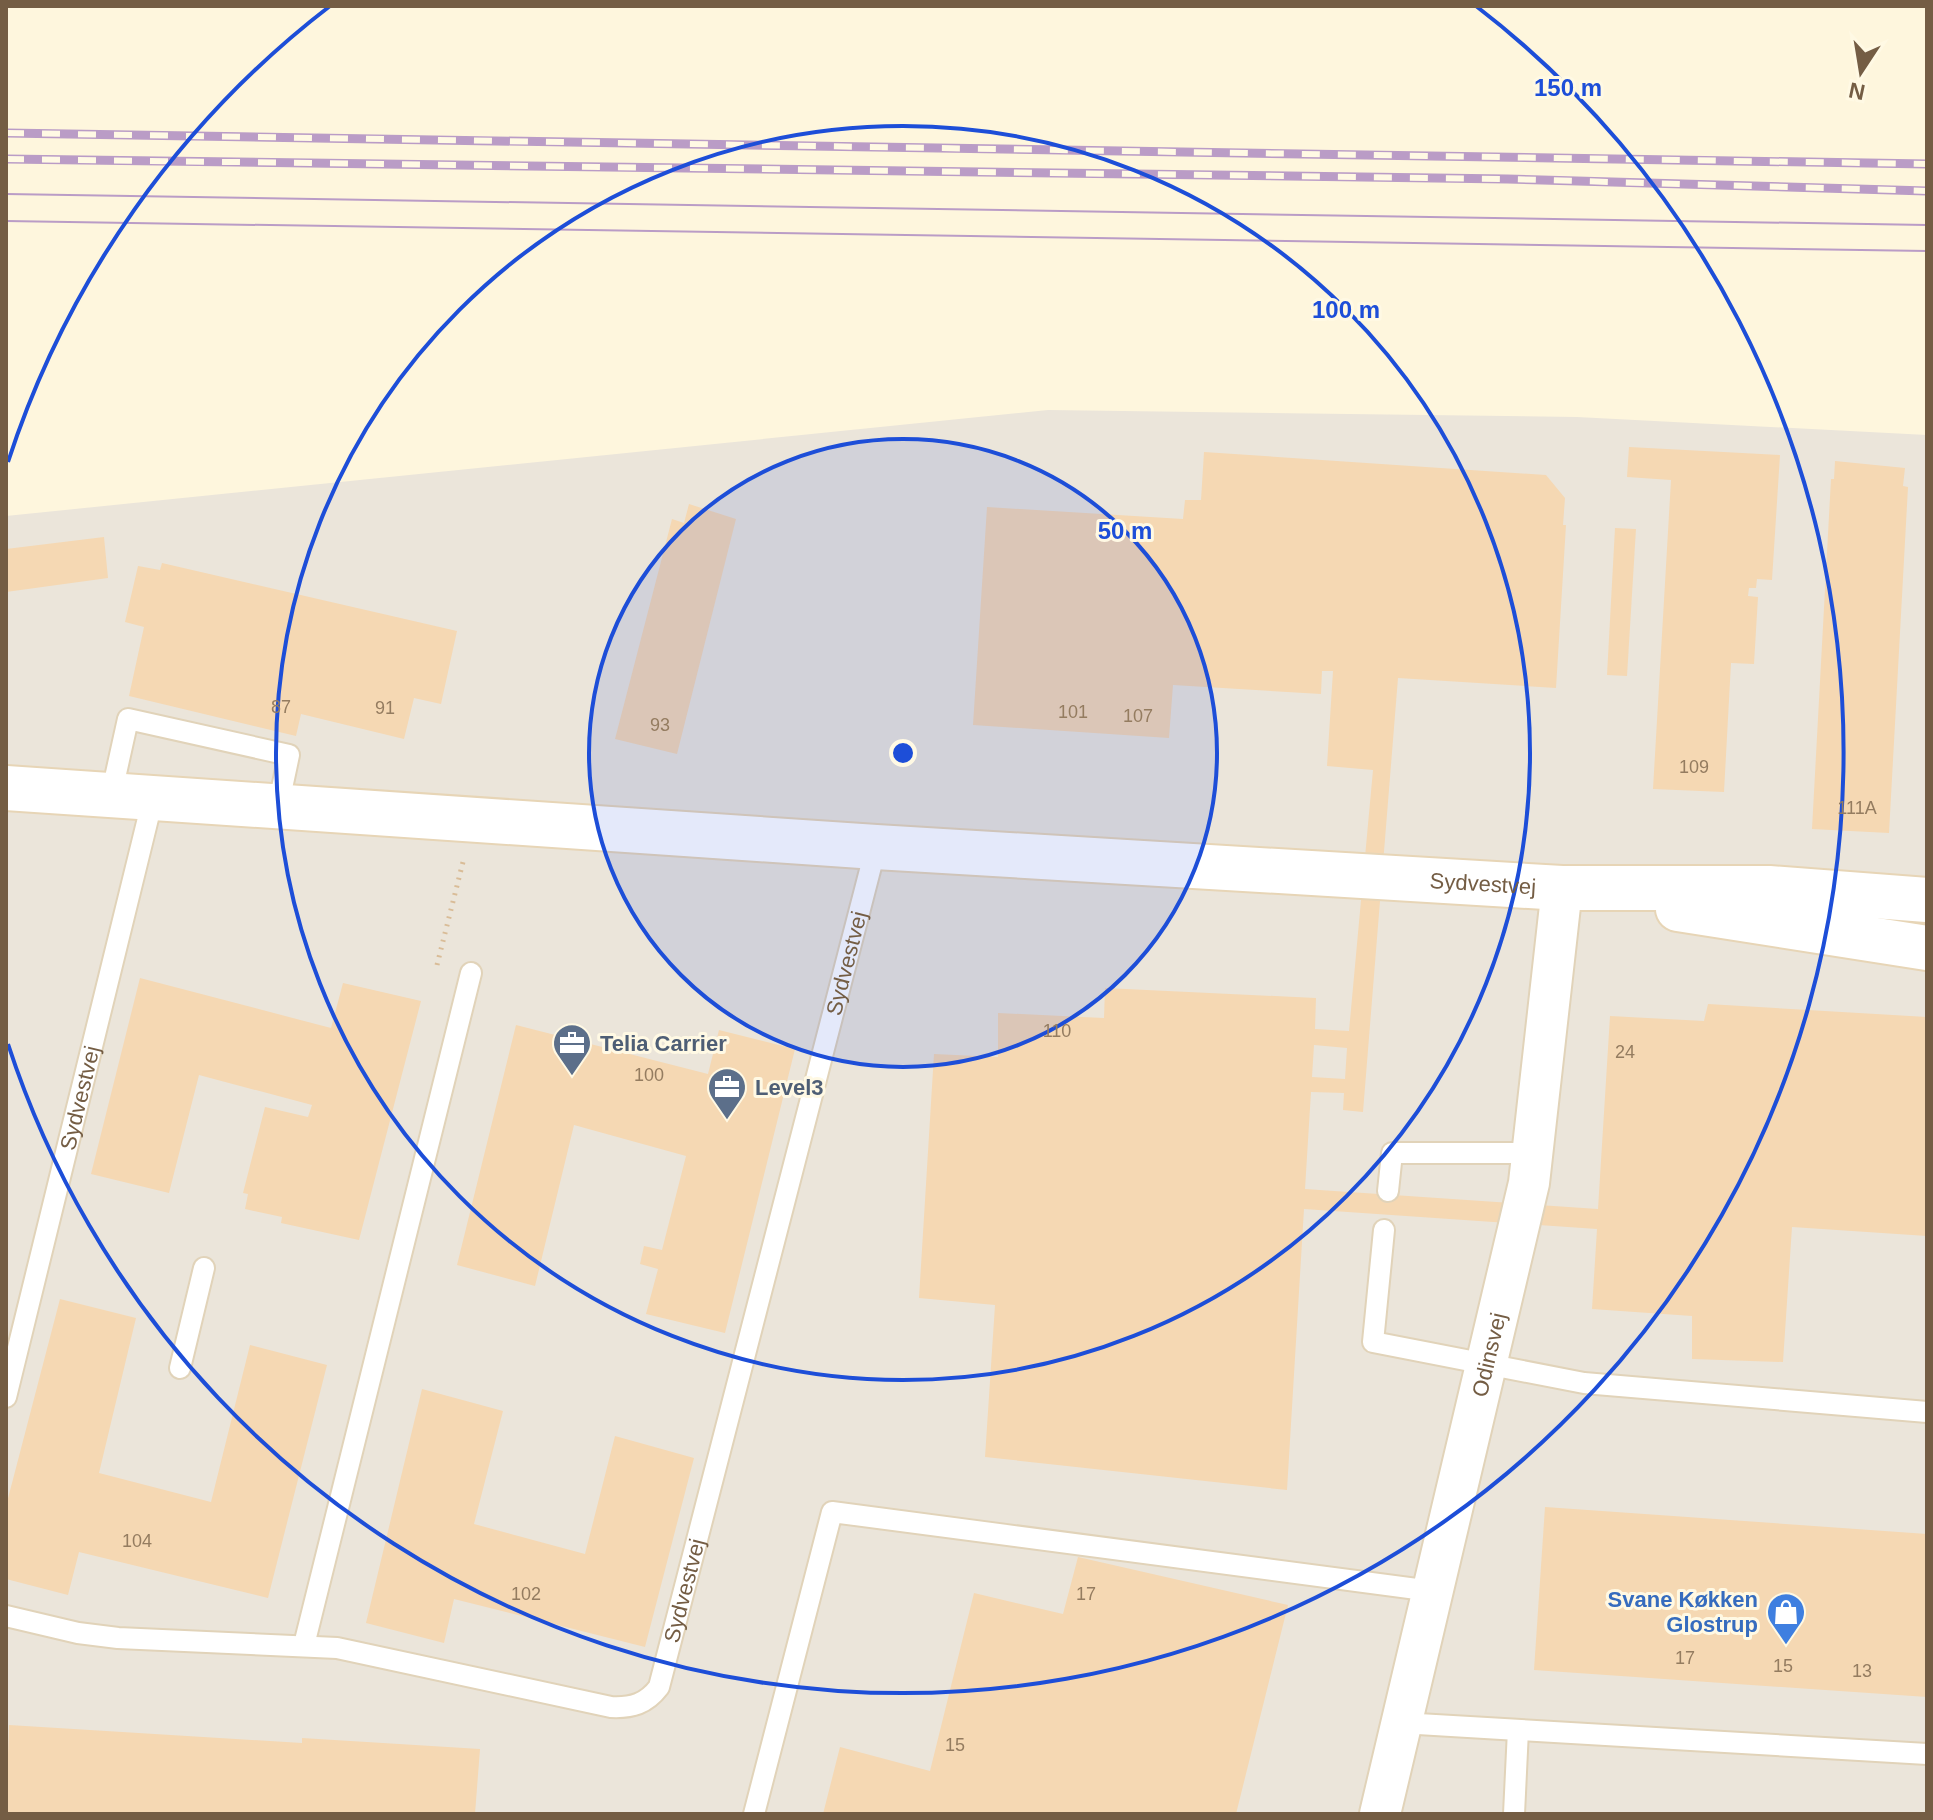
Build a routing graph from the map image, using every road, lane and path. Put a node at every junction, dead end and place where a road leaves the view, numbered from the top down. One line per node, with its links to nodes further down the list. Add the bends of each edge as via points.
1 (6, 788): 2 (street, Sydvestvej)
2 (132, 797): 3 (street, Sydvestvej); 3 (lane, via 128,719 289,755); 17 (lane, Sydvestvej)
3 (278, 807): 4 (street, Sydvestvej)
4 (473, 820): 5 (street, Sydvestvej); 9 (path)
5 (876, 847): 6 (street, Sydvestvej); 21 (lane, Sydvestvej, via 659,1687 640,1704 611,1707 388,1657)
6 (1562, 888): 7 (street, Sydvestvej, via 1769,888); 8 (street, Sydvestvej); 11 (street, Odinsvej)
7 (1927, 900)
8 (1927, 948)
9 (437, 965)
10 (471, 973): 21 (lane)
11 (1533, 1153): 12 (lane, via 1392,1153); 15 (street, Odinsvej)
12 (1388, 1191)
13 (1384, 1230): 15 (lane, via 1373,1342)
14 (204, 1268): 16 (lane)
15 (1485, 1363): 18 (lane, via 1584,1383); 19 (street, Odinsvej)
16 (180, 1368)
17 (6, 1397)
18 (1927, 1412)
19 (1432, 1591): 22 (street, Odinsvej); 25 (lane, via 832,1512)
20 (6, 1616): 21 (lane, Sydvestvej, via 118,1638)
21 (304, 1645)
22 (1401, 1723): 23 (lane); 26 (street, Odinsvej)
23 (1518, 1730): 24 (lane); 27 (lane)
24 (1927, 1754)
25 (754, 1814)
26 (1380, 1814)
27 (1514, 1814)

